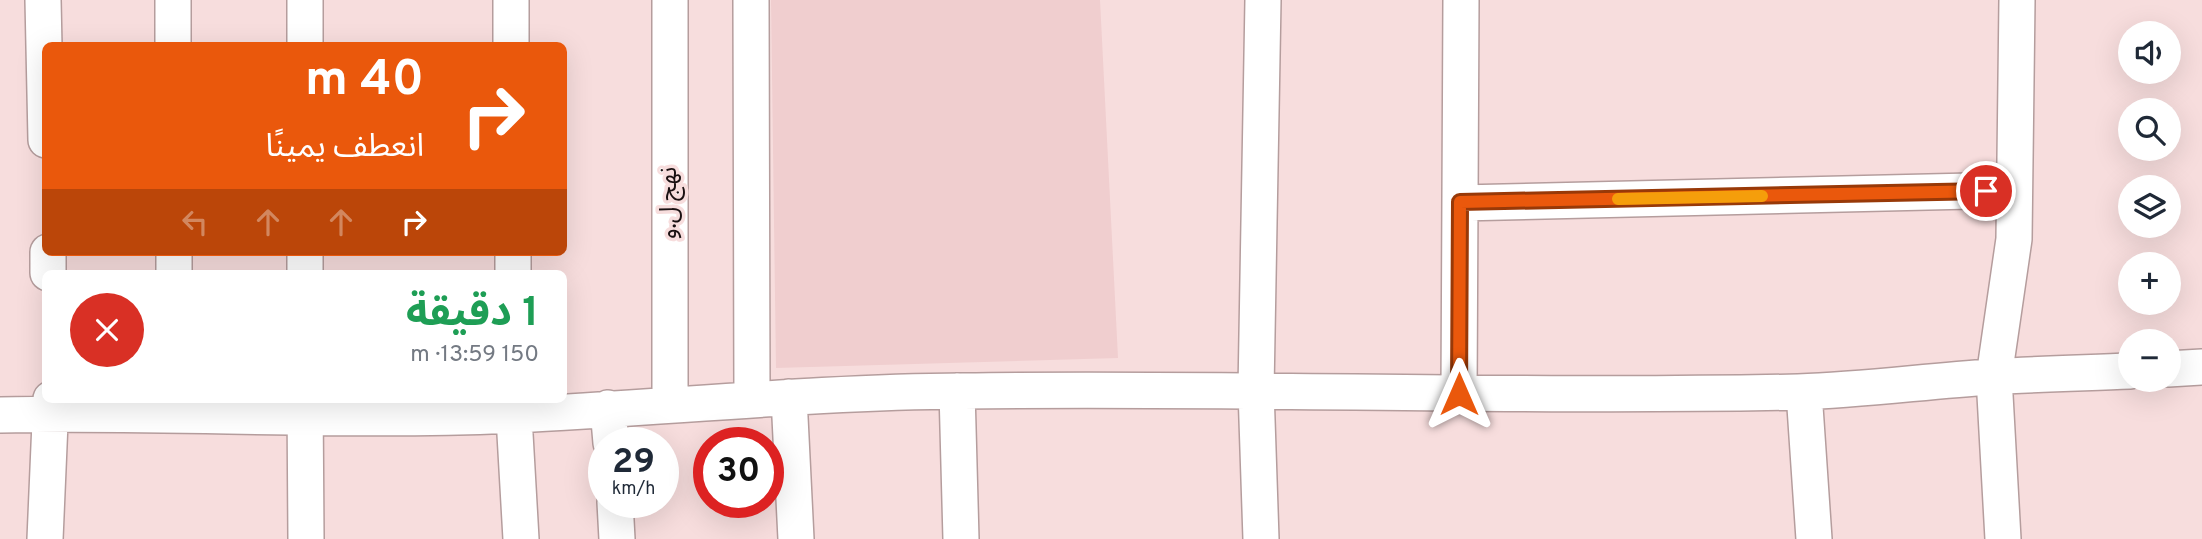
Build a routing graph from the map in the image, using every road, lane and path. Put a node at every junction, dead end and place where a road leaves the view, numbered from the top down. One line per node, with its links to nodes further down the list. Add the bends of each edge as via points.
1 (43, 0): 10 (street)
2 (173, 0): 11 (street)
3 (305, 0): 12 (street)
4 (511, 0): 13 (street)
5 (670, 0): 26 (street, نهج ل.و)
6 (751, 0): 25 (street)
7 (1263, 0): 20 (street)
8 (1461, 0): 15 (street)
9 (2017, 0): 14 (street)
10 (44, 42)
11 (173, 42)
12 (305, 42)
13 (511, 42)
14 (2014, 190): 15 (street); 19 (street, via 2014,239)
15 (1460, 202): 23 (street)
16 (2202, 368): 17 (street)
17 (2181, 369)
18 (2118, 372): 19 (street)
19 (1994, 377): 22 (street); 43 (street)
20 (1256, 390): 21 (street); 23 (street); 41 (street)
21 (957, 391): 24 (street); 40 (street)
22 (1804, 392): 23 (street); 42 (street)
23 (1459, 394)
24 (789, 397): 25 (street); 39 (street)
25 (752, 399): 26 (street)
26 (670, 405): 30 (street)
27 (51, 406): 28 (street); 32 (street); 35 (street)
28 (174, 406): 31 (street)
29 (514, 407): 30 (street); 31 (street); 37 (street)
30 (608, 408): 33 (street)
31 (305, 409): 36 (street)
32 (0, 415)
33 (610, 427)
34 (616, 518): 38 (street)
35 (45, 539)
36 (306, 539)
37 (521, 539)
38 (617, 539)
39 (796, 539)
40 (961, 539)
41 (1261, 539)
42 (1814, 539)
43 (2003, 539)

